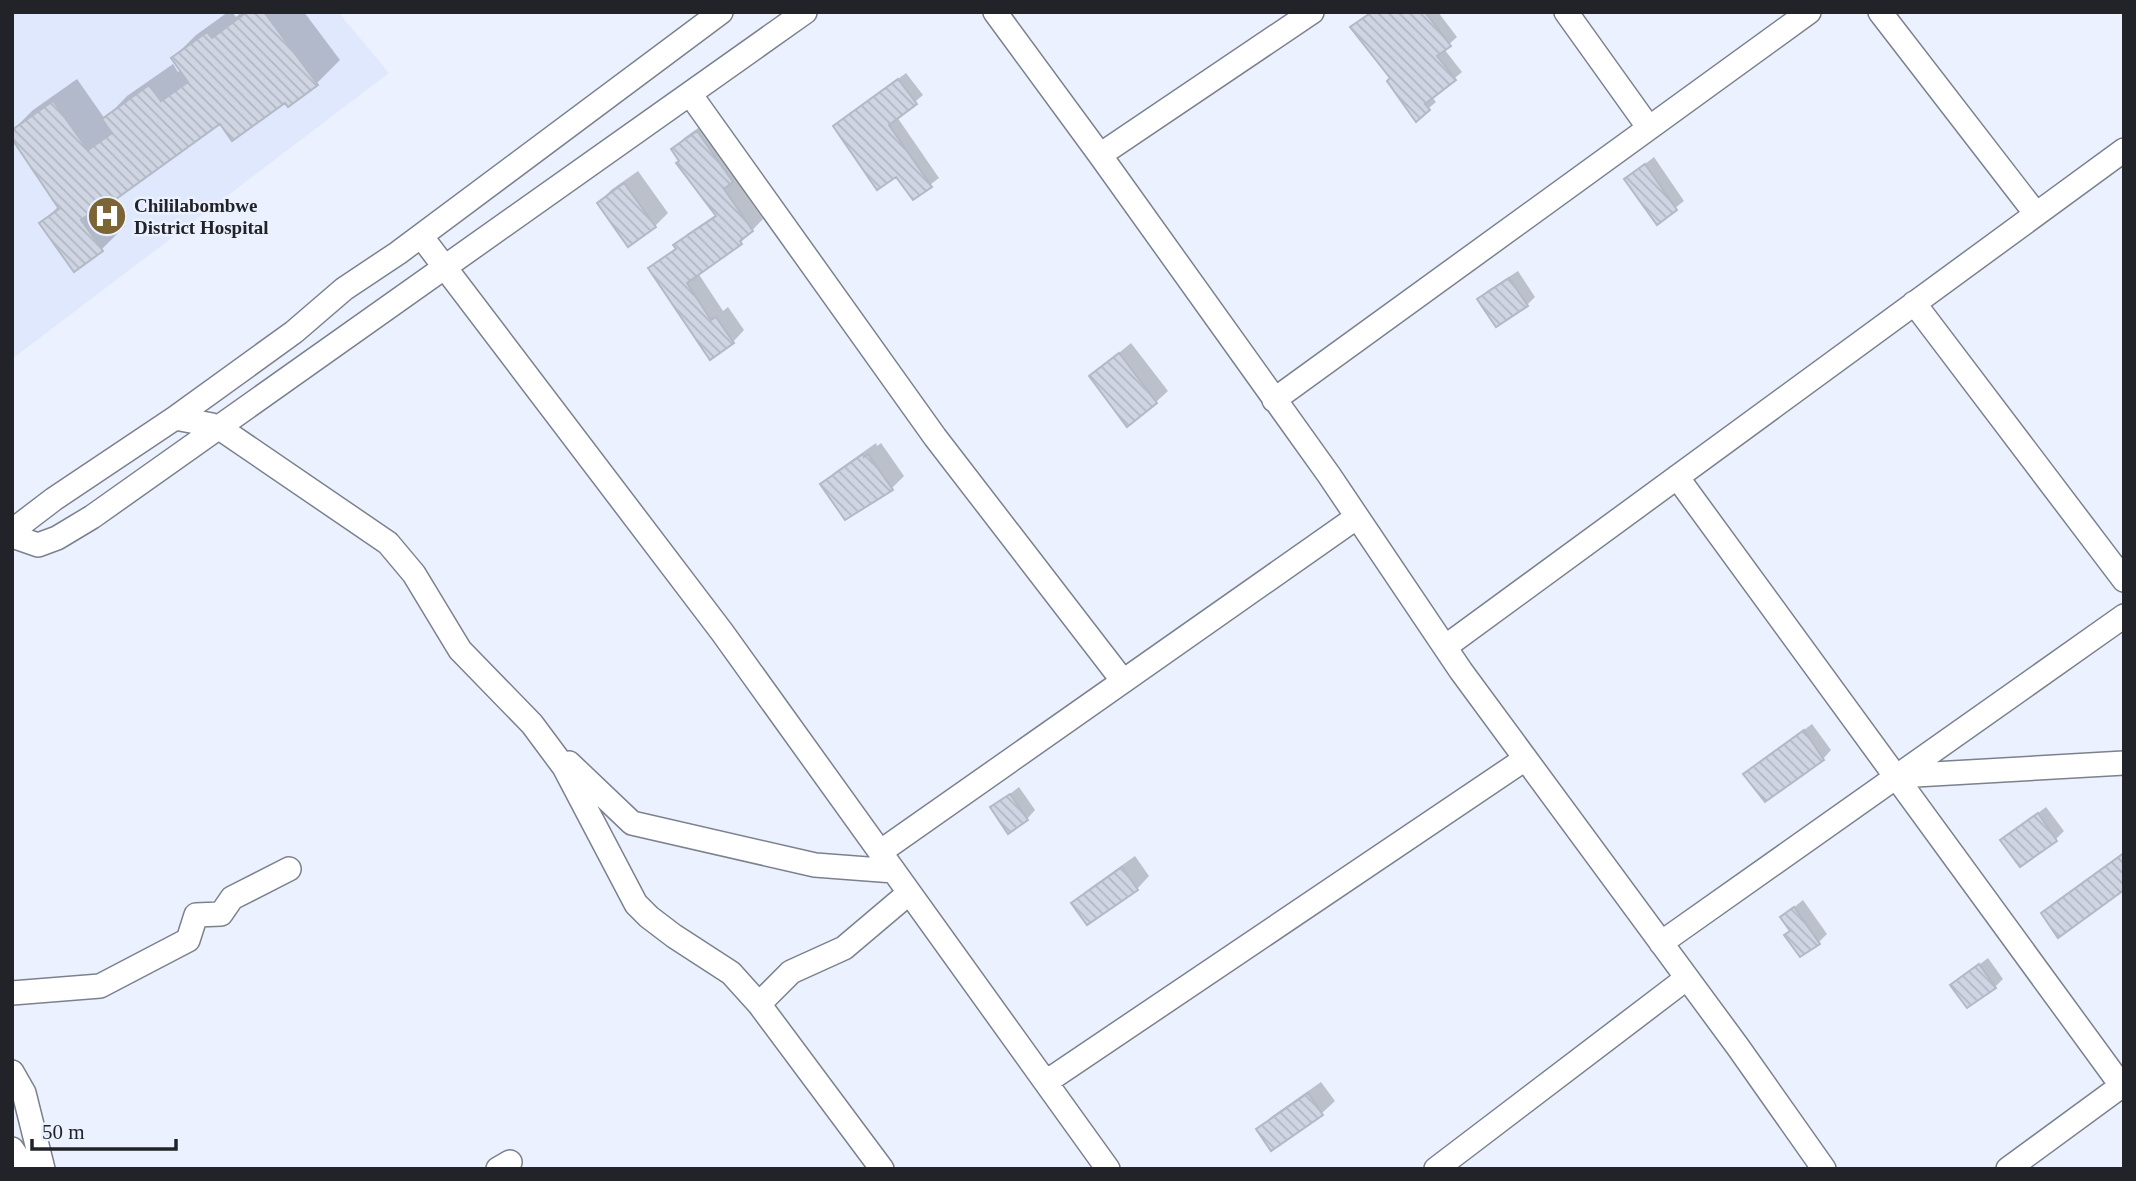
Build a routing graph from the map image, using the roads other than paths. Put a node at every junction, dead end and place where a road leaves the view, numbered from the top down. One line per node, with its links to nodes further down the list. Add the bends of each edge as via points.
1 (721, 12): 13 (street)
2 (805, 12): 8 (street)
3 (995, 12): 11 (street)
4 (1312, 12): 11 (street)
5 (1566, 12): 9 (street)
6 (1809, 12): 9 (street)
7 (1880, 12): 12 (street)
8 (691, 94): 14 (street); 25 (street, via 935,438)
9 (1649, 128): 16 (street)
10 (2124, 150): 12 (street)
11 (1100, 155): 16 (street)
12 (2036, 214): 15 (street)
13 (421, 236): 14 (street); 17 (street)
14 (445, 268): 18 (street); 30 (street, via 722,632)
15 (1914, 303): 19 (street); 22 (street)
16 (1274, 400): 20 (street)
17 (175, 418): 18 (street); 21 (street)
18 (218, 428): 21 (street, via 57,538 38,545); 26 (street, via 388,543 414,574 460,650)
19 (1677, 477): 24 (street); 29 (street)
20 (1357, 517): 24 (street); 25 (street)
21 (12, 532)
22 (2124, 580)
23 (2124, 616): 29 (street)
24 (1445, 647): 27 (street)
25 (1123, 681): 30 (street)
26 (545, 741): 32 (street, via 632,823 815,865); 37 (street, via 564,767 636,904 674,936 732,973)
27 (1525, 759): 34 (street); 39 (street)
28 (2124, 763): 29 (street)
29 (1898, 776): 34 (street); 40 (street)
30 (880, 852): 32 (street)
31 (289, 869): 36 (street, via 232,898 221,914 196,915 188,940 100,986)
32 (894, 871): 33 (street)
33 (909, 892): 37 (street, via 844,948 791,972); 39 (street)
34 (1661, 943): 35 (street)
35 (1687, 978): 46 (street); 47 (street)
36 (12, 993)
37 (759, 1004): 44 (street)
38 (12, 1072): 43 (street, via 24,1093)
39 (1046, 1082): 45 (street)
40 (2122, 1085): 48 (street)
41 (12, 1149): 42 (street)
42 (26, 1169)
43 (43, 1169)
44 (882, 1169)
45 (1108, 1169)
46 (1436, 1169)
47 (1824, 1169)
48 (2008, 1169)

